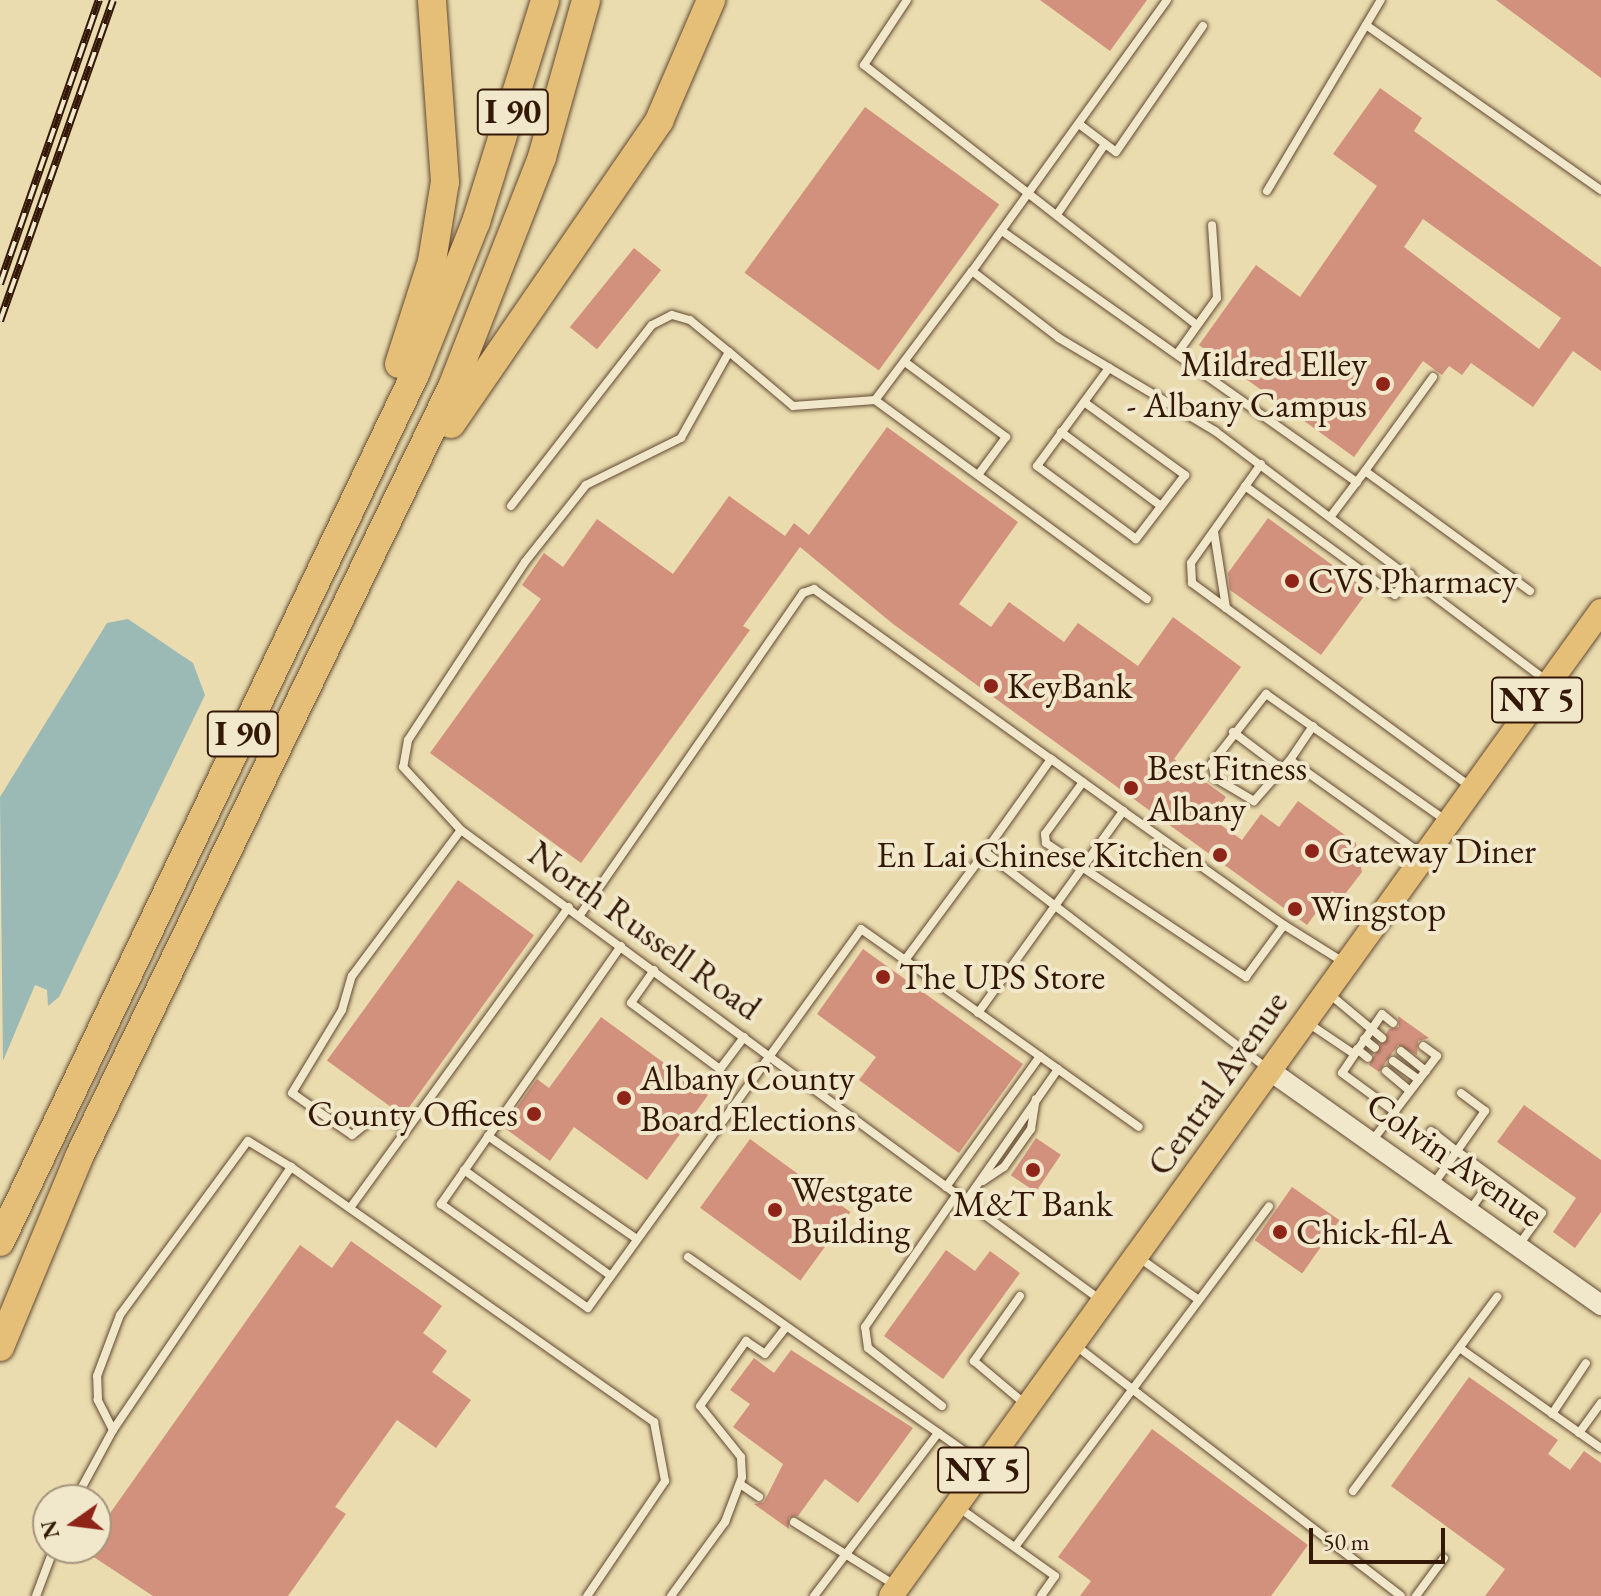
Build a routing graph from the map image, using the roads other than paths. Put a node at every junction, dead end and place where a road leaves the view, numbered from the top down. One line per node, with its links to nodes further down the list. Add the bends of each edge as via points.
1 (432, 0): 43 (highway, via 445,140 432,261 412,332)
2 (545, 0): 43 (highway, I 90, via 447,297)
3 (586, 0): 37 (highway, I 90, via 514,236)
4 (711, 0): 37 (highway, via 659,121 526,305)
5 (907, 0): 13 (lane, via 864,65)
6 (1167, 0): 10 (lane)
7 (1381, 0): 8 (lane)
8 (1366, 25): 12 (lane); 14 (lane)
9 (1203, 26): 11 (lane, via 1116,152)
10 (1079, 124): 11 (lane); 13 (lane)
11 (1105, 144): 15 (lane)
12 (1601, 190)
13 (1031, 191): 15 (lane); 17 (lane)
14 (1267, 191)
15 (1058, 213): 19 (lane)
16 (1212, 225): 19 (lane, via 1217,298)
17 (1002, 231): 18 (lane); 20 (lane, via 1159,348)
18 (972, 271): 22 (lane); 23 (lane)
19 (1197, 325): 20 (lane)
20 (1179, 351): 31 (lane)
21 (729, 352): 25 (lane, via 793,406); 33 (lane, via 690,320 672,315 652,325); 54 (lane, North Russell Road, via 681,438 586,485 525,562 408,740 403,767)
22 (905, 362): 25 (lane); 30 (lane, via 1006,437)
23 (1109, 368): 26 (lane); 28 (lane)
24 (1433, 377): 29 (lane)
25 (875, 400): 30 (lane)
26 (1084, 402): 27 (lane); 34 (lane, via 1185,475)
27 (1061, 432): 34 (lane); 34 (lane, via 1037,466 1049,475 1136,539)
28 (1261, 464): 32 (lane); 35 (lane)
29 (1365, 471): 31 (lane); 39 (lane)
30 (978, 475): 40 (lane)
31 (1357, 482): 35 (lane)
32 (1245, 486): 36 (lane); 38 (lane, via 1395,595)
33 (511, 506)
34 (1161, 506)
35 (1331, 516): 38 (lane)
36 (1218, 524): 42 (lane, via 1212,550 1222,601); 42 (lane, via 1189,575)
37 (381, 536): 119 (highway, I 90, via 73,1172)
38 (1410, 574): 44 (lane)
39 (1530, 591)
40 (1147, 599)
41 (1601, 611): 44 (main road, Central Avenue / NY 5)
42 (1234, 616): 51 (lane)
43 (288, 641): 107 (highway, I 90)
44 (1550, 683): 51 (main road, Central Avenue / NY 5)
45 (1313, 726): 46 (lane, via 1265,693); 48 (lane); 53 (lane)
46 (1233, 732): 49 (lane); 49 (lane, via 1211,765 1217,780 1254,801)
47 (1051, 759): 50 (lane); 55 (lane); 60 (lane, via 810,589)
48 (1290, 760): 49 (lane); 56 (lane)
49 (1282, 769)
50 (1083, 782): 52 (lane); 57 (lane, via 1044,837)
51 (1473, 789): 53 (main road, Central Avenue / NY 5)
52 (1123, 811): 57 (lane); 61 (lane)
53 (1448, 822): 56 (main road, Central Avenue / NY 5)
54 (461, 830): 58 (lane, North Russell Road); 90 (lane, via 352,976 342,1010 292,1093 352,1135 377,1115)
55 (985, 852): 59 (lane); 63 (lane)
56 (1424, 856): 64 (main road, Central Avenue / NY 5)
57 (1081, 868): 59 (lane); 61 (lane, via 1240,978)
58 (569, 907): 60 (lane, North Russell Road); 90 (lane)
59 (1055, 907): 67 (lane); 83 (lane)
60 (580, 915): 62 (lane, North Russell Road)
61 (1284, 925): 64 (lane)
62 (621, 946): 65 (lane, North Russell Road); 93 (lane)
63 (905, 960): 67 (lane); 78 (lane, via 861,929)
64 (1346, 964): 66 (main road, Central Avenue / NY 5)
65 (654, 970): 71 (lane, North Russell Road); 71 (lane, via 631,1003 720,1069)
66 (1326, 991): 68 (main road, Central Avenue / NY 5); 70 (lane)
67 (978, 1013): 79 (lane)
68 (1304, 1021): 76 (lane); 83 (main road, Central Avenue / NY 5)
69 (1393, 1023): 70 (lane, via 1382,1014)
70 (1372, 1029): 72 (lane); 73 (lane)
71 (744, 1037): 78 (lane, North Russell Road)
72 (1382, 1038)
73 (1364, 1039): 75 (lane); 76 (lane)
74 (1423, 1046): 85 (lane, via 1437,1056)
75 (1375, 1048)
76 (1355, 1051): 80 (lane); 89 (lane, via 1342,1073)
77 (1401, 1051): 85 (lane)
78 (769, 1056): 100 (lane, North Russell Road); 106 (lane)
79 (1040, 1056): 82 (lane); 100 (lane)
80 (1368, 1058)
81 (1393, 1061): 86 (lane)
82 (1058, 1069): 91 (lane); 102 (lane)
83 (1269, 1070): 94 (street, Colvin Avenue); 110 (main road, Central Avenue / NY 5)
84 (1386, 1071): 87 (lane)
85 (1426, 1071): 86 (lane)
86 (1419, 1080): 87 (lane)
87 (1410, 1091): 89 (lane)
88 (1461, 1093): 95 (lane, via 1485,1111)
89 (1395, 1112): 94 (lane)
90 (407, 1127): 104 (lane)
91 (1139, 1127)
92 (1431, 1131): 95 (lane)
93 (488, 1136): 97 (lane); 106 (lane)
94 (1371, 1142): 99 (street, Colvin Avenue)
95 (1457, 1151): 98 (lane); 99 (lane)
96 (291, 1167): 104 (lane); 127 (lane); 127 (lane, via 248,1141 120,1315 97,1376 98,1400)
97 (464, 1170): 111 (lane); 111 (lane, via 441,1204 588,1308)
98 (1493, 1178): 105 (lane); 108 (lane, via 1542,1213)
99 (1432, 1185): 105 (street, Colvin Avenue)
100 (946, 1187): 101 (lane, North Russell Road)
101 (957, 1194): 102 (lane, North Russell Road); 124 (lane, via 865,1327 868,1348)
102 (966, 1201): 115 (lane, North Russell Road)
103 (1269, 1206): 114 (lane)
104 (350, 1208): 144 (lane, via 654,1422 665,1481)
105 (1470, 1211): 108 (street, Colvin Avenue)
106 (637, 1239): 111 (lane)
107 (0, 1242)
108 (1519, 1245): 116 (street, Colvin Avenue)
109 (688, 1257): 117 (lane)
110 (1138, 1257): 114 (lane); 115 (main road, Central Avenue / NY 5)
111 (611, 1276)
112 (1020, 1296): 125 (lane, via 974,1361)
113 (1497, 1297): 120 (lane)
114 (1196, 1298): 122 (lane)
115 (1106, 1304): 118 (main road, Central Avenue / NY 5)
116 (1601, 1305)
117 (786, 1327): 128 (lane); 133 (lane, via 765,1354 746,1341 700,1406 741,1457)
118 (1075, 1345): 122 (lane); 125 (main road, Central Avenue / NY 5)
119 (0, 1347)
120 (1461, 1349): 126 (lane); 134 (lane)
121 (1586, 1363): 126 (lane)
122 (1130, 1388): 138 (lane); 148 (lane)
123 (1601, 1403): 129 (lane)
124 (942, 1406)
125 (1029, 1407): 131 (main road, Central Avenue / NY 5)
126 (1552, 1414): 129 (lane)
127 (113, 1430): 132 (lane)
128 (938, 1433): 131 (lane); 139 (lane)
129 (1579, 1433): 130 (lane)
130 (1601, 1448)
131 (985, 1467): 136 (main road, Central Avenue / NY 5)
132 (84, 1484)
133 (740, 1484): 135 (lane); 145 (lane, via 725,1522)
134 (1353, 1491)
135 (759, 1497)
136 (957, 1506): 138 (lane); 142 (main road, Central Avenue / NY 5)
137 (794, 1522): 139 (lane)
138 (1015, 1547): 147 (lane, via 1055,1576)
139 (846, 1553): 142 (lane); 146 (lane)
140 (1444, 1558): 149 (lane)
141 (48, 1564): 143 (lane)
142 (895, 1591)
143 (36, 1596)
144 (587, 1596)
145 (671, 1596)
146 (814, 1596)
147 (1041, 1596)
148 (1401, 1596)
149 (1416, 1596)

